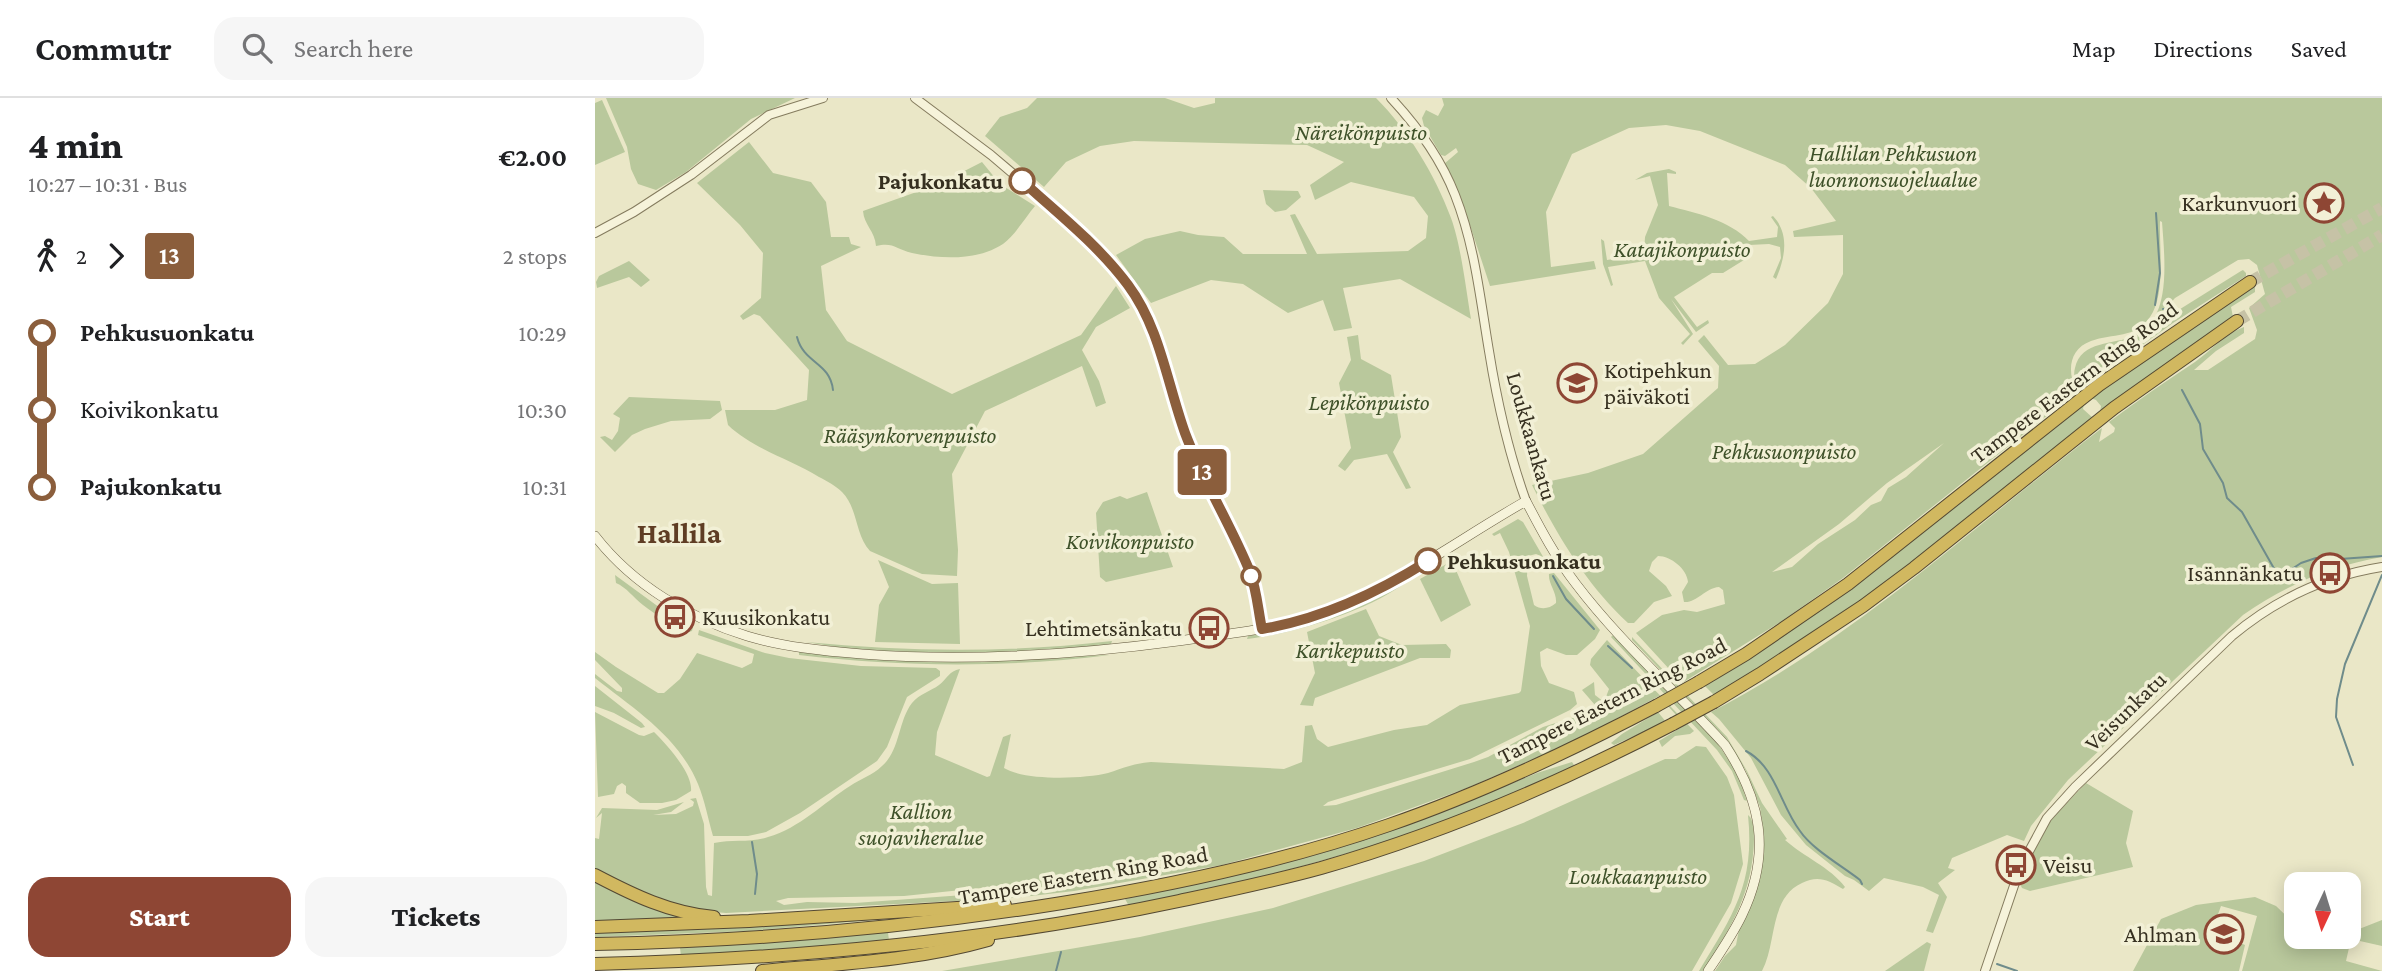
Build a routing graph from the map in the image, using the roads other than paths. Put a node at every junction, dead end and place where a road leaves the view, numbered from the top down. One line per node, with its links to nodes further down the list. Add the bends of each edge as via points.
1 (823, 98): 4 (street, via 769,115 685,178)
2 (915, 98): 10 (street, via 1037,194 1110,262 1129,286 1156,337 1193,453 1250,573)
3 (1391, 98): 7 (street, Loukkaankatu, via 1419,132 1455,195 1474,257 1489,354)
4 (595, 233)
5 (2250, 282): 12 (highway, Tampere Eastern Ring Road, bridge, via 2099,385 1848,584 1756,647 1656,706 1536,767 1389,825 1249,866)
6 (2237, 321): 15 (highway, Tampere Eastern Ring Road, bridge, via 2114,408 1863,606 1783,660 1673,724 1544,787 1396,844 1254,885)
7 (1527, 501): 10 (main road, via 1367,595 1317,615); 19 (main road, Loukkaankatu, via 1575,583 1725,745 1752,794 1759,842 1756,873 1742,916)
8 (595, 536): 10 (main road, via 630,573 680,608 737,633 797,647 905,657 1015,656 1116,649)
9 (2382, 567): 20 (street, Veisunkatu, via 2316,584 2259,615 2075,787 2034,839)
10 (1262, 629)
11 (595, 875): 13 (highway, via 666,907)
12 (1051, 905): 13 (highway); 16 (highway, Tampere Eastern Ring Road, via 835,932)
13 (749, 921): 14 (highway)
14 (595, 927)
15 (1028, 929): 17 (highway, Tampere Eastern Ring Road, via 777,956); 18 (highway, via 959,948)
16 (595, 944)
17 (595, 964)
18 (762, 971)
19 (1708, 971)
20 (1985, 971)

